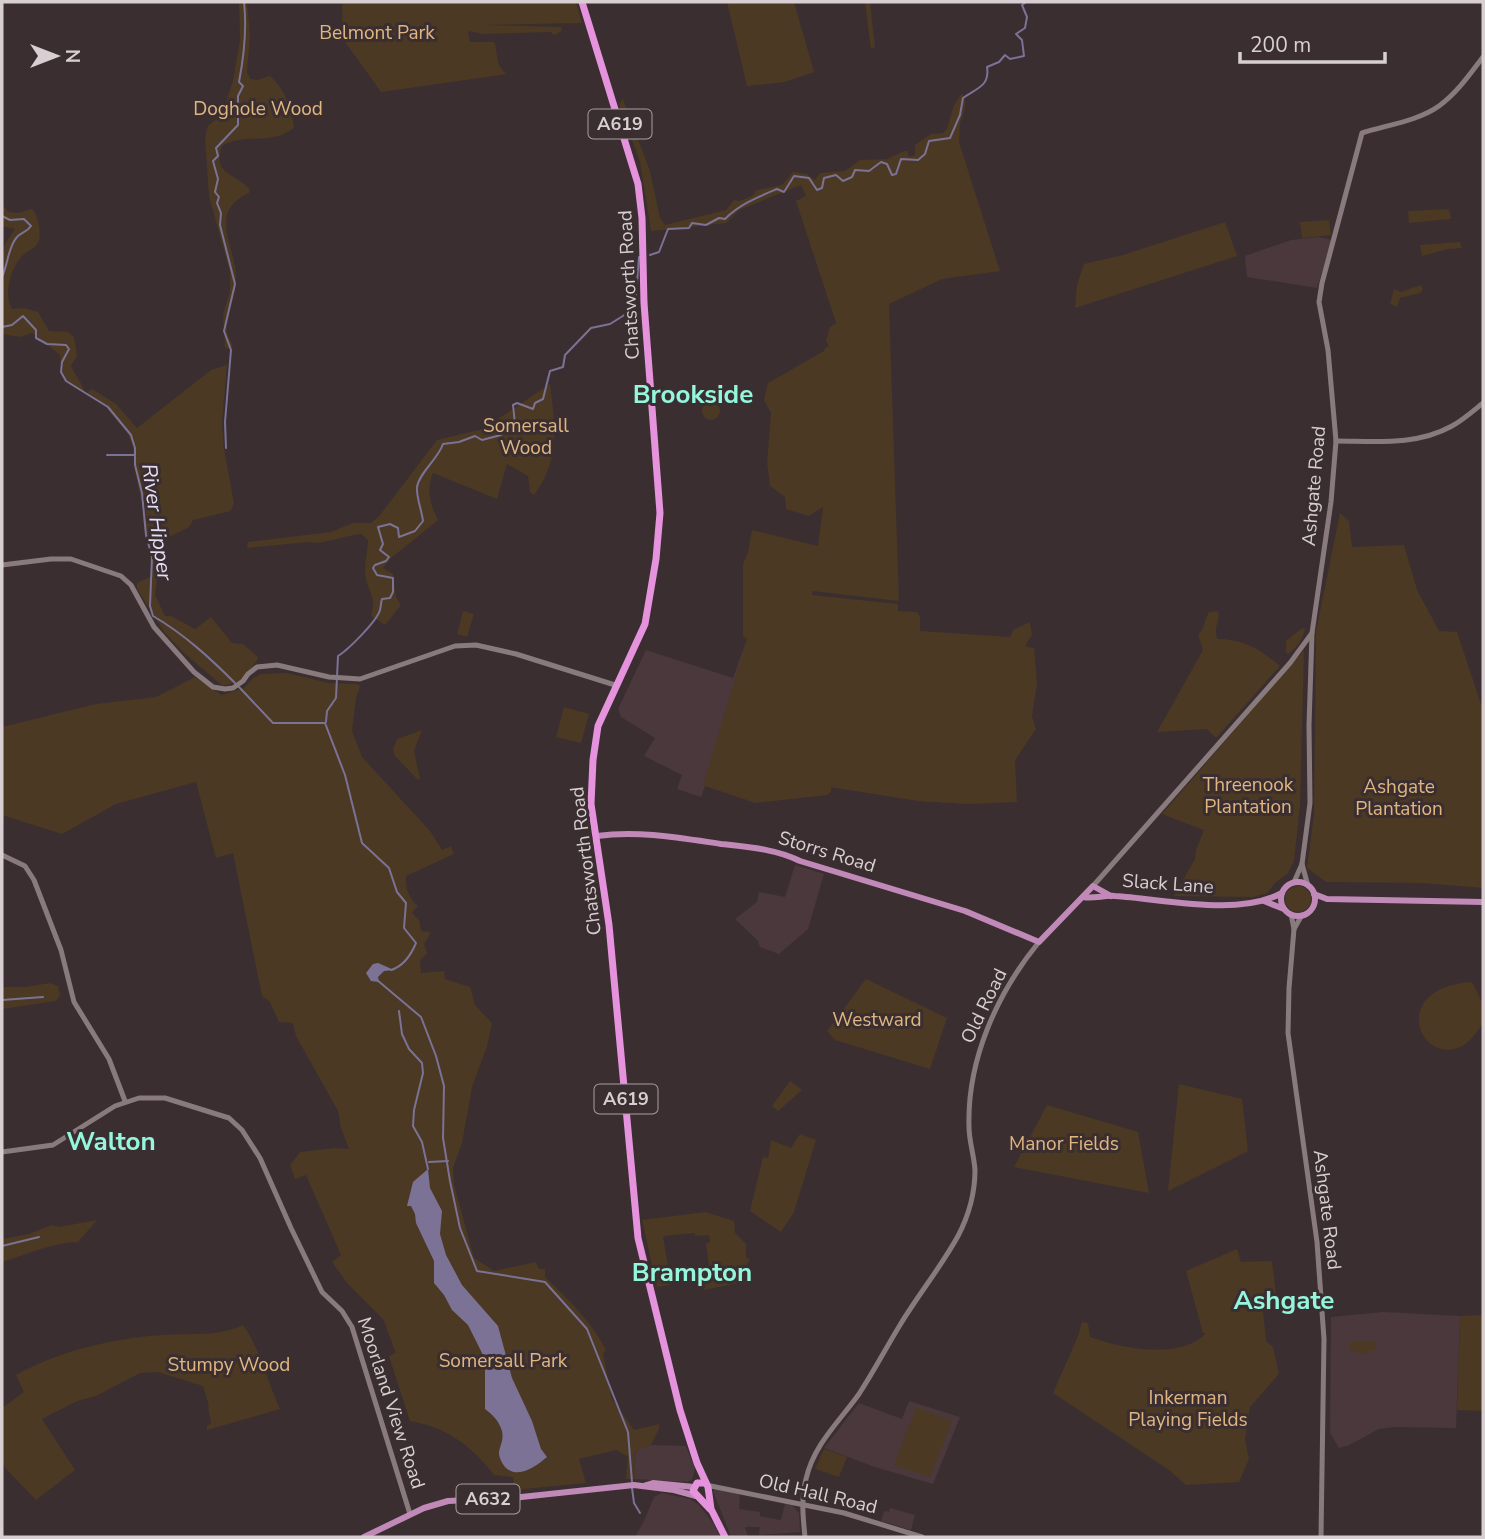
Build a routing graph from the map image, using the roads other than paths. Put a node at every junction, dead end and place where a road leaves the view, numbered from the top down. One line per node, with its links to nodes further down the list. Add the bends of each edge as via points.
1 (582, 2): 7 (highway, Chatsworth Road / A619, via 638,184 659,495 657,554 648,612)
2 (1483, 57): 4 (street, Ashgate Road, via 1438,107 1362,133 1320,297)
3 (1483, 403): 4 (street, via 1450,428 1420,439)
4 (1336, 441): 6 (street, Ashgate Road)
5 (2, 565): 7 (street, via 71,559 121,576 131,585 154,627 213,687 233,688 257,667 277,665 341,679 366,678 455,646 475,645)
6 (1312, 633): 10 (street, Ashgate Road, via 1310,803); 12 (street, Old Road)
7 (615, 685): 8 (highway, Chatsworth Road / A619, via 598,726 594,750 592,804)
8 (597, 836): 26 (main road, Storrs Road, via 661,836 781,853 965,911); 29 (highway, Chatsworth Road / A619, via 612,947 638,1238)
9 (2, 855): 27 (street, via 25,866 34,880 61,950 74,1002 109,1059)
10 (1303, 864): 11 (street, Ashgate Road); 13 (street, Ashgate Road)
11 (1294, 882): 13 (main road); 14 (main road)
12 (1093, 886): 16 (main road, Slack Lane); 17 (main road, Old Road)
13 (1308, 886): 15 (main road)
14 (1282, 893): 19 (main road, Slack Lane); 22 (main road)
15 (1314, 894): 18 (main road); 21 (main road)
16 (1111, 895): 17 (main road, Slack Lane); 19 (main road, Slack Lane, via 1194,905)
17 (1083, 897): 26 (main road, Old Road)
18 (1327, 899): 20 (main road); 21 (main road)
19 (1264, 901): 22 (main road, Slack Lane)
20 (1483, 902)
21 (1314, 904): 24 (main road)
22 (1284, 909): 23 (main road)
23 (1290, 914): 24 (main road); 25 (street, Ashgate Road)
24 (1302, 915): 25 (street, Ashgate Road)
25 (1294, 929): 40 (street, Ashgate Road, via 1288,1033 1317,1242 1324,1339)
26 (1039, 942): 33 (street, Old Road, via 1007,991 976,1057 969,1128 975,1168 973,1199 958,1235 856,1398 822,1441 806,1476)
27 (125, 1101): 28 (street, Moorland View Road, via 53,1145); 35 (street, Moorland View Road, via 164,1098 216,1112 234,1122 252,1143 322,1292 352,1326)
28 (2, 1152)
29 (700, 1485): 30 (main road); 31 (highway); 32 (highway, via 693,1493); 33 (street, Old Hall Road)
30 (643, 1486): 32 (main road); 35 (main road, A632, via 448,1502)
31 (707, 1494): 32 (highway); 34 (highway)
32 (697, 1497): 34 (highway)
33 (803, 1505): 38 (street, Old Road); 39 (street, Old Hall Road)
34 (711, 1509): 37 (highway)
35 (410, 1514): 36 (main road, A632)
36 (365, 1537)
37 (725, 1537)
38 (805, 1537)
39 (922, 1537)
40 (1321, 1537)

